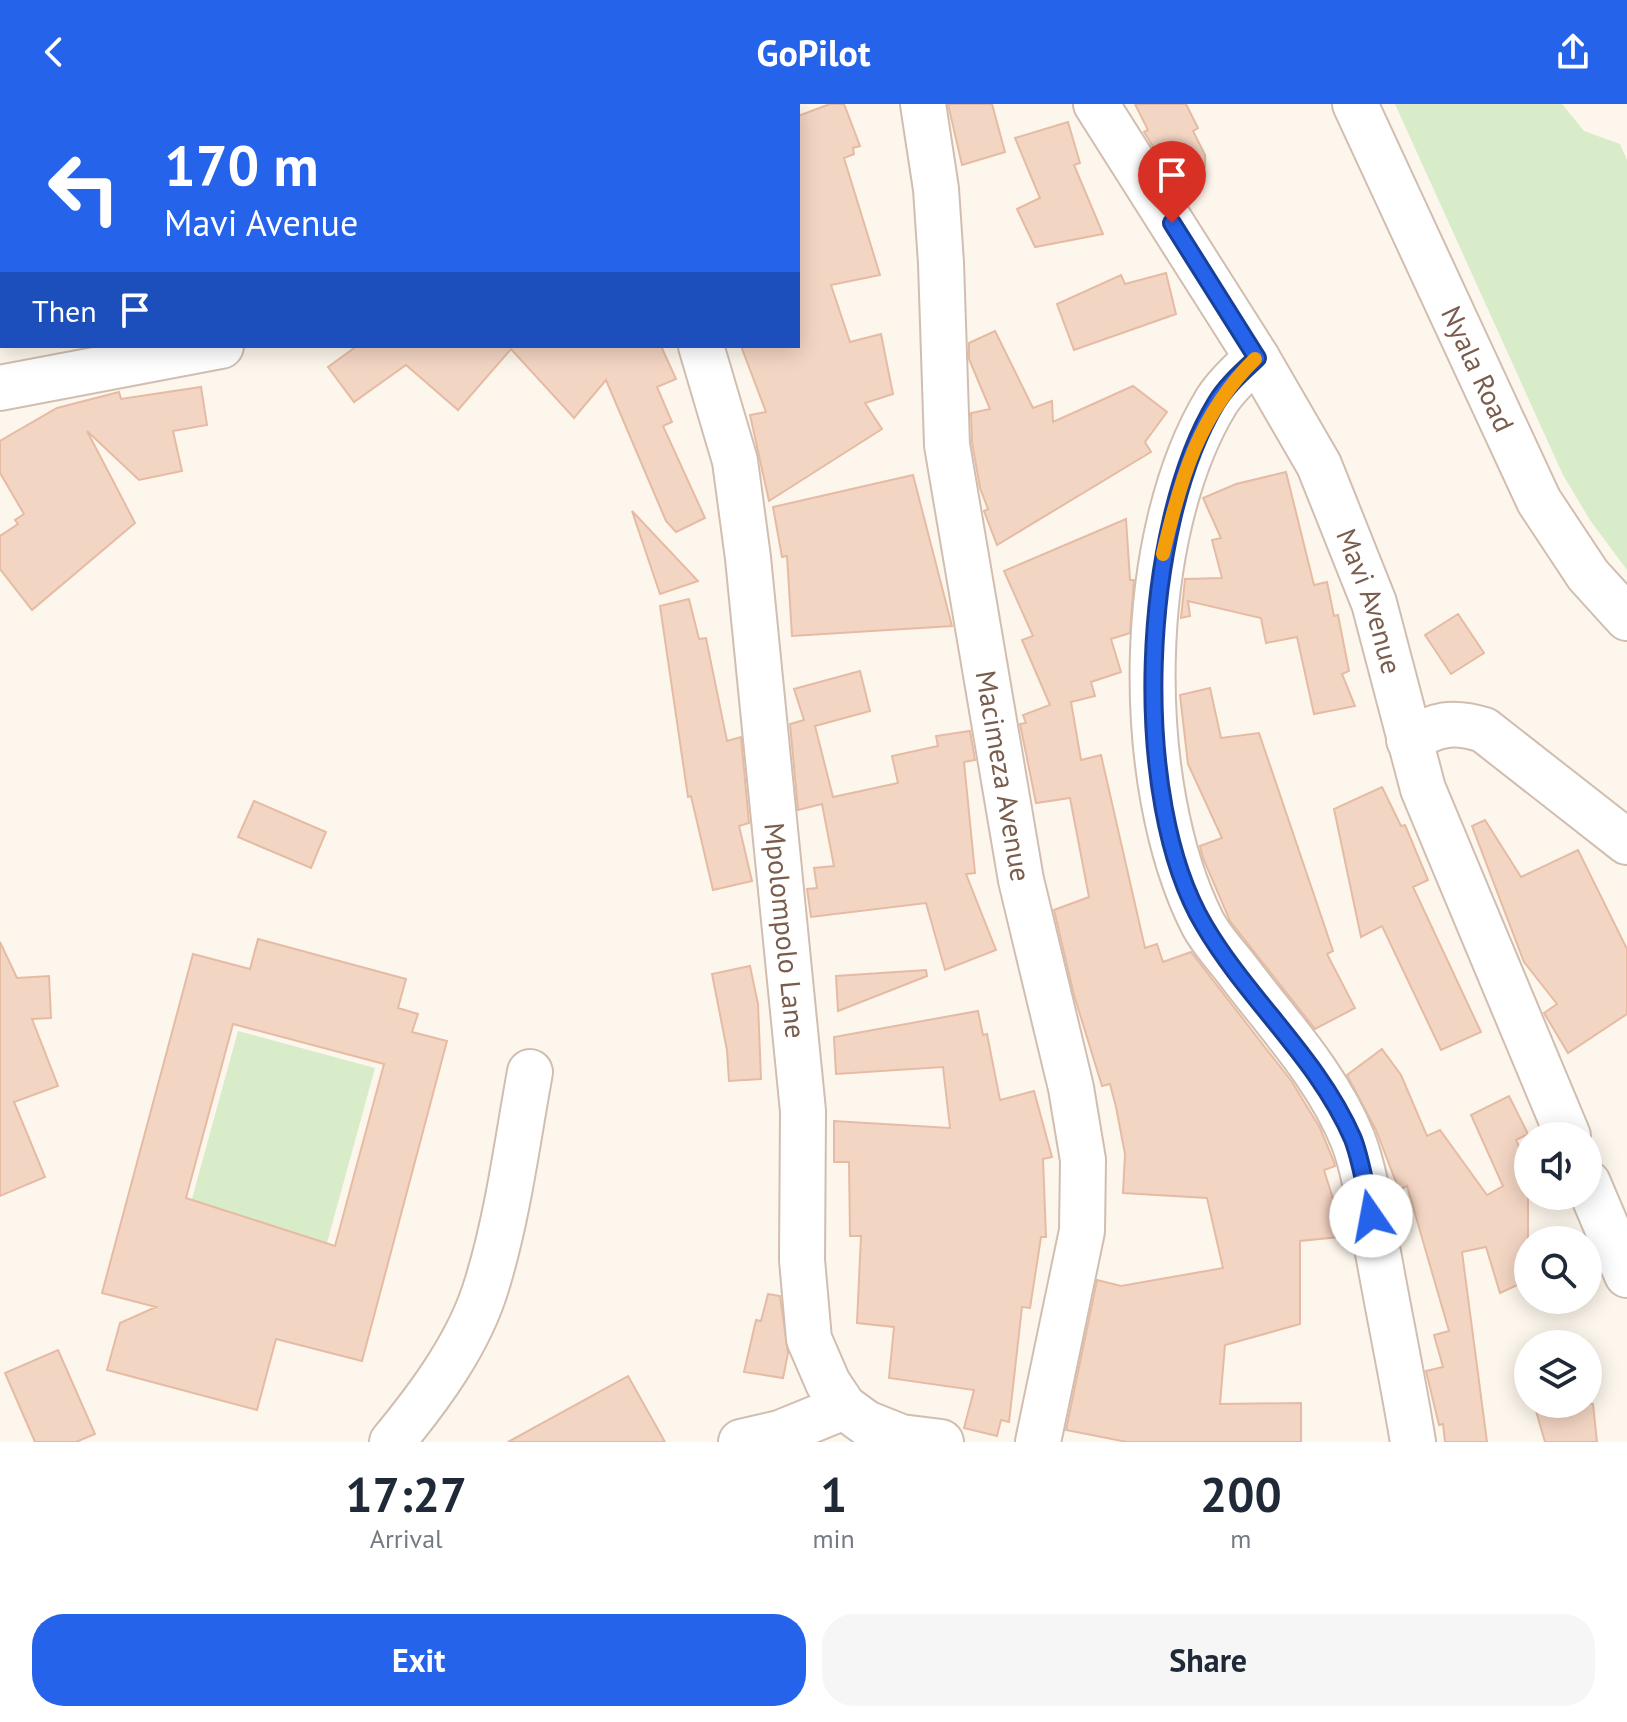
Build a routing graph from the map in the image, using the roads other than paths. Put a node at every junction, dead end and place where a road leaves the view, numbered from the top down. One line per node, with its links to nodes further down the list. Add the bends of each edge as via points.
1 (923, 104): 19 (street, Macimeza Avenue, via 940,248 947,445 1021,880 1083,1160 1082,1231)
2 (1096, 104): 6 (street, Mavi Avenue)
3 (1355, 104): 8 (street, Nyala Road, via 1539,501 1588,575)
4 (210, 348): 7 (street)
5 (702, 348): 15 (street, Mpolompolo Lane, via 735,461 748,558 803,1111 802,1260 809,1339)
6 (1257, 358): 9 (street, Mavi Avenue, via 1319,465 1358,558); 20 (street, via 1218,400 1203,427 1161,565 1153,664 1166,815 1203,925 1301,1052 1353,1140)
7 (0, 388)
8 (1627, 618)
9 (1409, 740): 10 (street, via 1435,724 1484,730); 12 (street, Mavi Avenue, via 1443,841)
10 (1627, 842)
11 (530, 1072): 16 (street, via 487,1287 455,1353)
12 (1562, 1122)
13 (1599, 1210): 14 (street)
14 (1627, 1275)
15 (844, 1407): 17 (street, via 812,1423); 18 (street, Mpolompolo Lane, via 901,1437)
16 (392, 1442)
17 (741, 1442)
18 (941, 1442)
19 (1038, 1442)
20 (1413, 1442)

